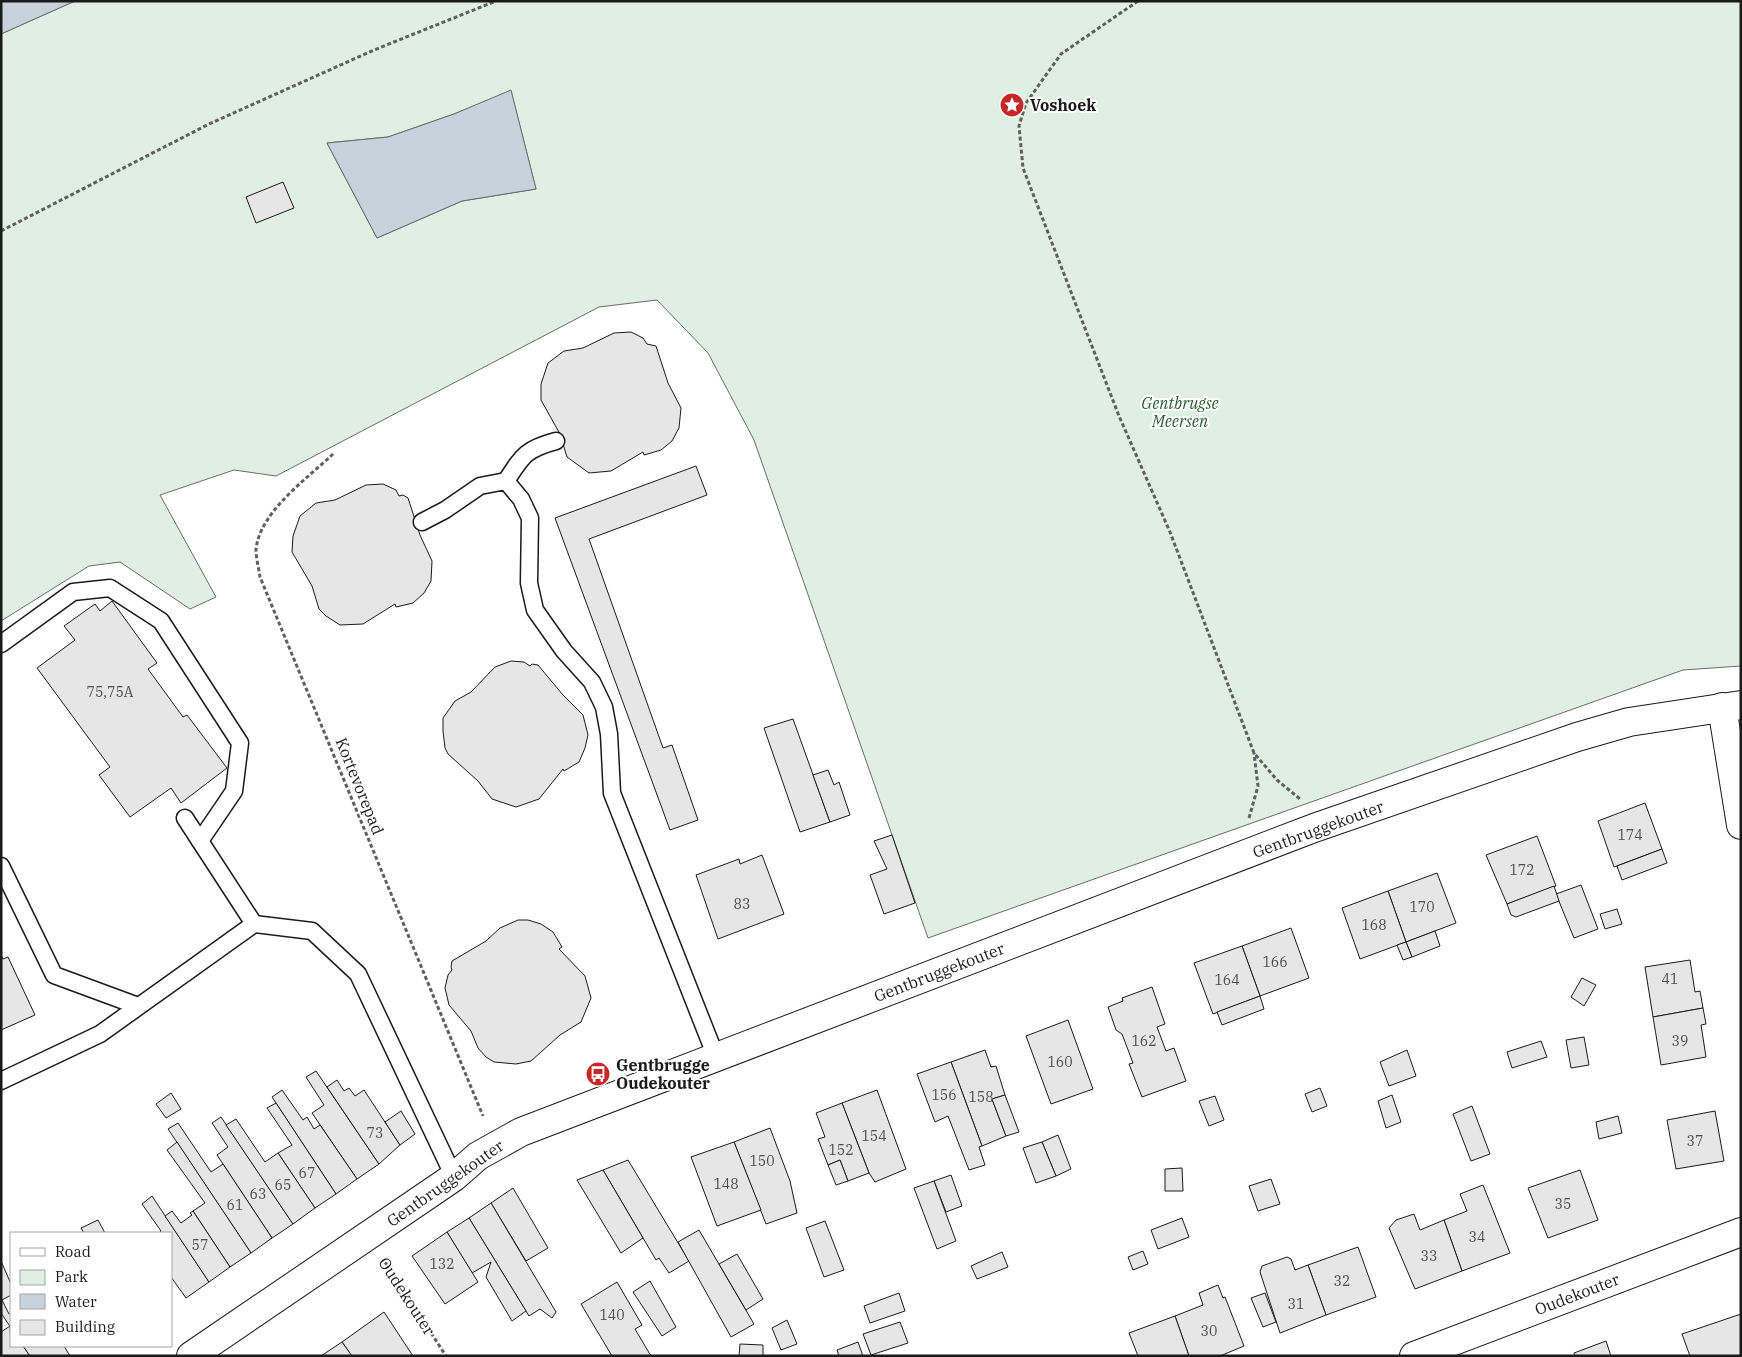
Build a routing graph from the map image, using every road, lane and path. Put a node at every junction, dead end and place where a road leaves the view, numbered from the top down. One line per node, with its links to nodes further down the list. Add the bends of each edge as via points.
1 (496, 1): 3 (path, via 374,50 209,124)
2 (1138, 1): 10 (path, via 1061,54 1026,103 1019,126 1023,168 1119,416 1170,532)
3 (1, 231)
4 (556, 441): 6 (lane, via 536,446 522,457)
5 (334, 454): 21 (path, Kortevorepad, via 276,508 263,526 256,550 260,577)
6 (506, 481): 7 (lane, via 480,486); 19 (lane, via 521,499 530,518 529,583 535,610 564,651 592,682 604,707 610,734 612,793)
7 (422, 522)
8 (1, 644): 14 (lane, via 73,592 110,588 161,621 240,743 234,791)
9 (1731, 706): 12 (street); 13 (street, Gentbruggekouter, via 1629,722 1577,737)
10 (1254, 753): 13 (path, via 1277,780 1304,802); 15 (path, via 1258,786 1247,828)
11 (185, 818): 14 (lane)
12 (1741, 825)
13 (1314, 828): 15 (street, Gentbruggekouter)
14 (200, 841): 17 (lane)
15 (1256, 852): 19 (street, Gentbruggekouter)
16 (1, 866): 18 (lane, via 54,976)
17 (254, 924): 18 (lane); 22 (lane, via 312,931 358,974)
18 (138, 1006): 20 (lane, via 100,1034)
19 (716, 1057): 21 (street, Gentbruggekouter, via 521,1132)
20 (1, 1081)
21 (496, 1146): 22 (street, Gentbruggekouter, via 478,1156)
22 (454, 1177): 24 (street, Gentbruggekouter)
23 (1741, 1232): 27 (street, Oudekouter)
24 (368, 1237): 25 (street, Gentbruggekouter); 26 (path, Oudekouter)
25 (191, 1356)
26 (446, 1356)
27 (1414, 1356)

